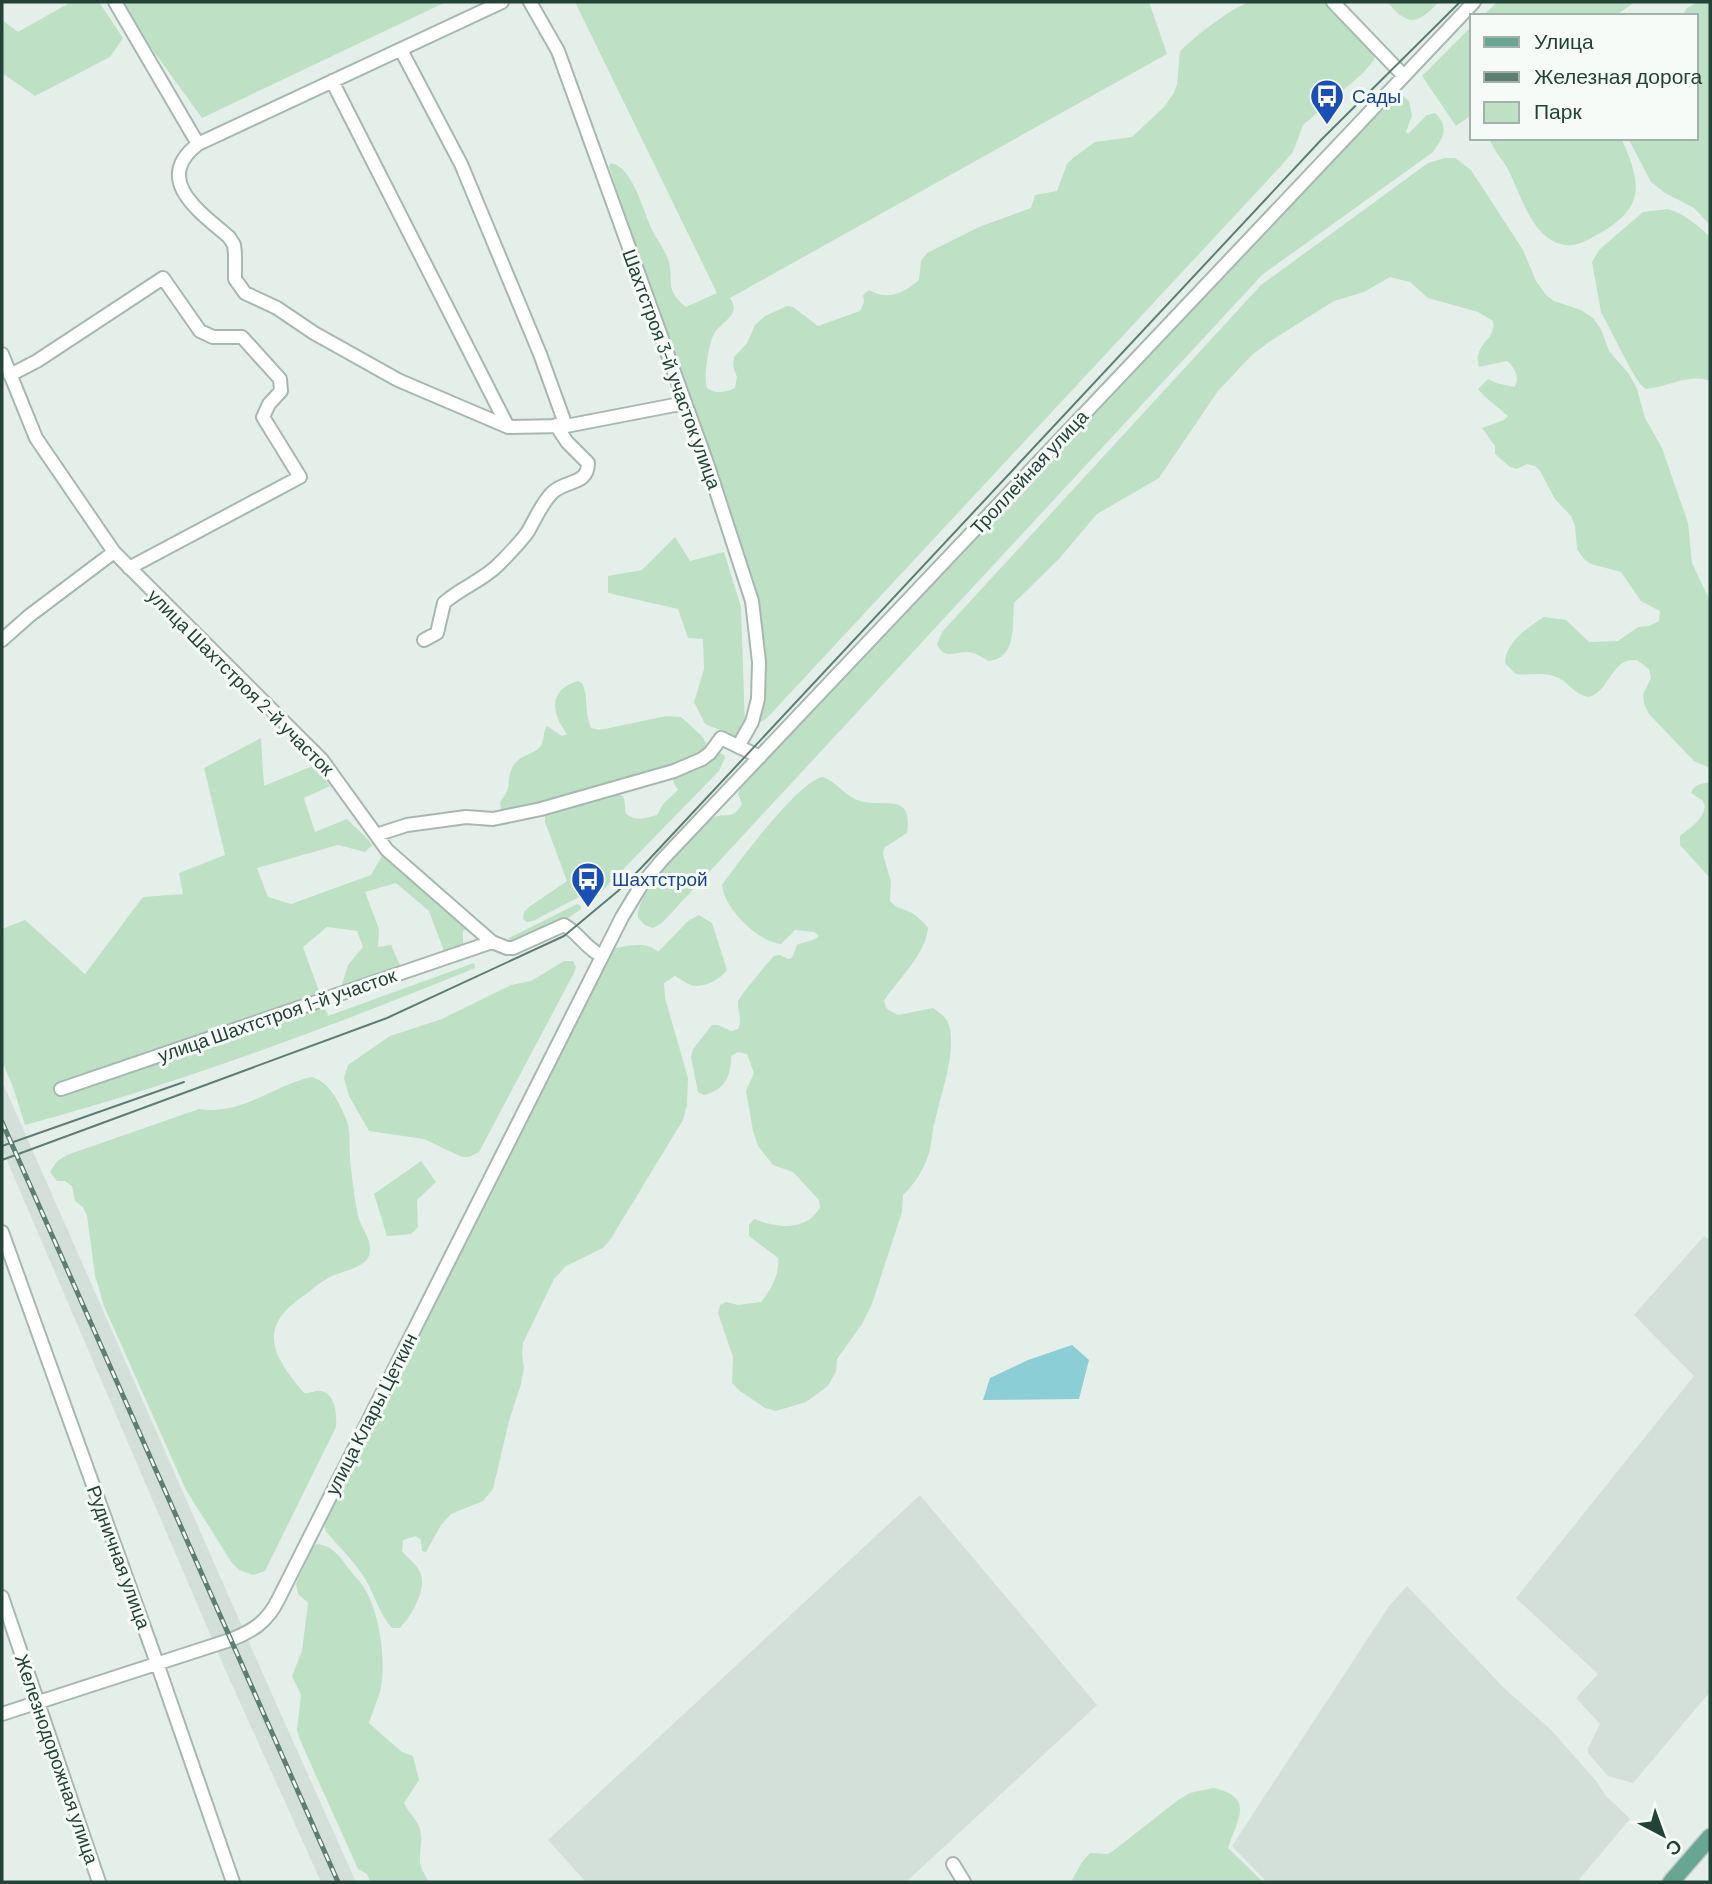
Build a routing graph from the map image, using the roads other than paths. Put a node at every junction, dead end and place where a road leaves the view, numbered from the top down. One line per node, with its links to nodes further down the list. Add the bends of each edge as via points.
1 (115, 2): 9 (street)
2 (502, 2): 6 (street)
3 (530, 2): 12 (street, Шахтстроя 3-й участок улица, via 558,51)
4 (1333, 2): 7 (street)
5 (1474, 2): 7 (street, Троллейная улица)
6 (401, 50): 8 (street); 13 (street, via 461,164 541,354)
7 (1403, 75): 20 (street, Троллейная улица)
8 (332, 81): 9 (street); 14 (street)
9 (198, 144): 14 (street, via 181,163 180,187 234,245 234,279 245,293 398,380)
10 (2, 354): 11 (street, улица Шахтстроя 2-й участок)
11 (10, 375): 15 (street, улица Шахтстроя 2-й участок, via 36,438); 16 (street, via 163,278 200,331 213,337 242,337 280,379 281,391 263,417 300,477)
12 (685, 403): 13 (street); 19 (street, Шахтстроя 3-й участок улица, via 752,601 758,699)
13 (561, 426): 14 (street); 18 (street, via 567,442 588,463 586,472 550,495 526,534 497,566 444,603 437,633)
14 (508, 427)
15 (114, 552): 16 (street, улица Шахтстроя 2-й участок); 17 (street)
16 (129, 568): 21 (street, улица Шахтстроя 2-й участок, via 322,760)
17 (2, 640)
18 (424, 640)
19 (739, 745): 20 (street); 21 (street, via 721,738 702,760 541,809 493,820 466,817 407,825)
20 (760, 757): 23 (street, Троллейная улица, via 642,884)
21 (376, 835): 22 (street, улица Шахтстроя 2-й участок, via 387,850)
22 (492, 942): 23 (street, via 513,948 564,925); 24 (street, улица Шахтстроя 1-й участок)
23 (602, 956): 27 (street, улица Клары Цеткин, via 273,1610 248,1633)
24 (61, 1089)
25 (2, 1233): 27 (street, Рудничная улица)
26 (2, 1597): 28 (street, Железнодорожная улица)
27 (157, 1663): 28 (street, улица Клары Цеткин); 34 (street, Рудничная улица)
28 (38, 1702): 29 (street, улица Клары Цеткин); 33 (street, Железнодорожная улица)
29 (2, 1714)
30 (1710, 1837): 36 (main road)
31 (1710, 1851): 37 (main road)
32 (953, 1864): 35 (street)
33 (99, 1882)
34 (233, 1882)
35 (964, 1882)
36 (1671, 1882)
37 (1683, 1882)

